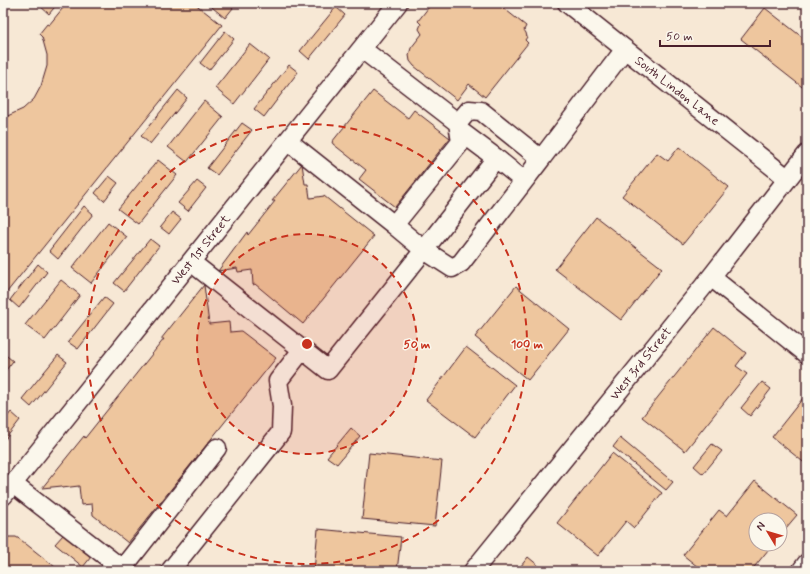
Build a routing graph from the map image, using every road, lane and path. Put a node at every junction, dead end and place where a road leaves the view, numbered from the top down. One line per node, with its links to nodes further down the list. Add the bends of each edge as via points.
1 (398, 3): 3 (street, West 1st Street)
2 (567, 3): 4 (street, South Lindon Lane)
3 (362, 48): 5 (street); 6 (street, West 1st Street)
4 (625, 49): 9 (street); 10 (street, South Lindon Lane)
5 (459, 127): 8 (street); 9 (street, via 469,110 482,111); 12 (street, via 461,142)
6 (288, 141): 12 (street); 14 (street, West 1st Street)
7 (807, 154): 10 (street, West 3rd Street)
8 (496, 158): 11 (street); 13 (street)
9 (541, 159): 11 (street)
10 (787, 178): 15 (street, West 3rd Street)
11 (524, 181): 13 (street, via 461,262 452,268)
12 (394, 225): 13 (street)
13 (424, 250): 16 (street, via 328,370)
14 (191, 262): 16 (street); 19 (street, West 1st Street)
15 (711, 277): 17 (street); 22 (street, West 3rd Street)
16 (302, 350): 21 (street, via 278,381 282,406 281,432)
17 (807, 354)
18 (216, 448): 20 (street)
19 (8, 490): 20 (street)
20 (123, 570)
21 (170, 571)
22 (473, 571)

